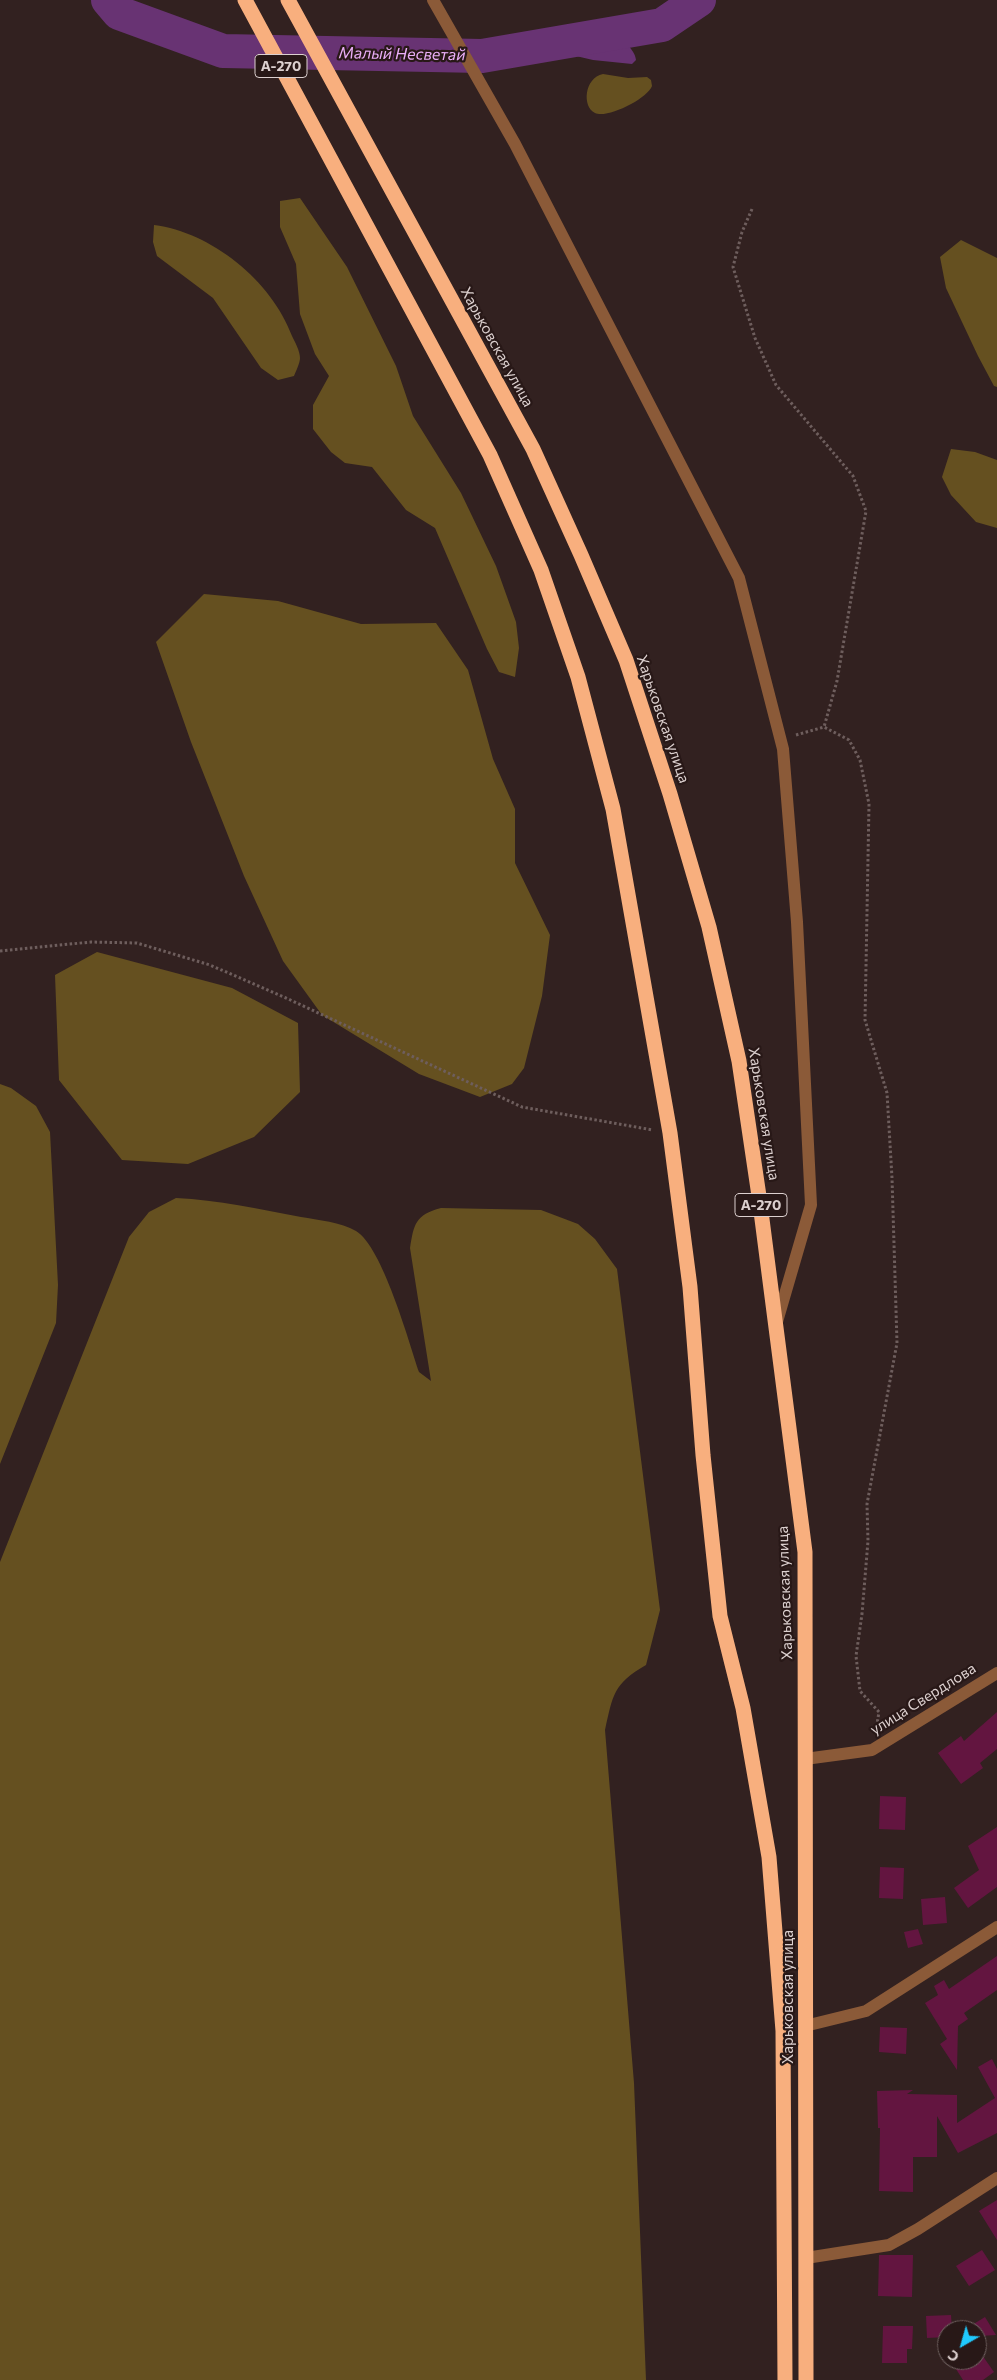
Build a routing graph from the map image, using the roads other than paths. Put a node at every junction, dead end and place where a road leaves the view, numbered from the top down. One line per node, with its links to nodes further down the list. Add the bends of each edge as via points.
1 (245, 0): 11 (highway, Харьковская улица / А-270, via 490,455 541,570 578,677 613,809 670,1134 690,1287 720,1616 743,1708 769,1856 783,2031)
2 (288, 0): 4 (highway, Харьковская улица / А-270, via 533,449 626,660 709,927 739,1061)
3 (436, 5): 4 (street, via 516,144 739,578 780,740 797,922 811,1205)
4 (776, 1327): 6 (highway, Харьковская улица / А-270, via 805,1552)
5 (997, 1673): 6 (street, улица Свердлова, via 872,1750)
6 (805, 1759): 8 (highway, Харьковская улица / А-270)
7 (997, 1927): 8 (street, via 866,2010)
8 (805, 2026): 10 (highway, Харьковская улица / А-270)
9 (997, 2178): 10 (street, via 889,2245)
10 (806, 2258): 12 (highway, Харьковская улица / А-270)
11 (785, 2380)
12 (806, 2380)

